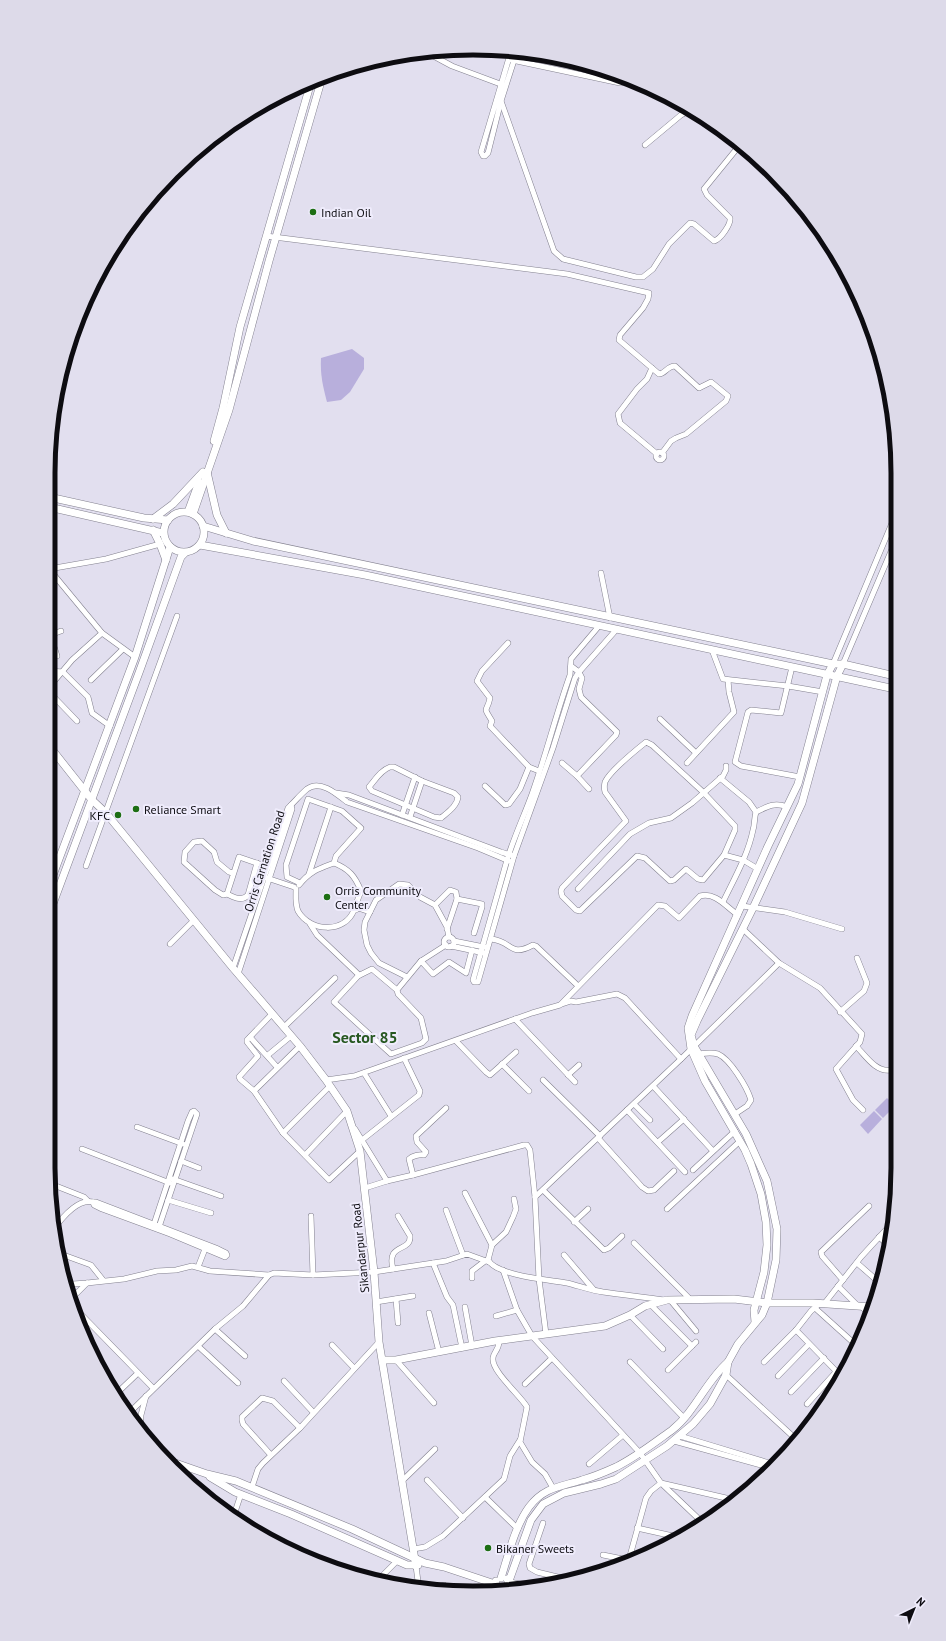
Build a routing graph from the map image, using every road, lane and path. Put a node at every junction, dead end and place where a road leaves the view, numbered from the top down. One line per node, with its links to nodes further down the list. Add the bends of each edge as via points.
1 (436, 57): 5 (street, via 452,66)
2 (512, 57): 5 (street)
3 (512, 57): 8 (street)
4 (529, 59): 6 (street)
5 (500, 83): 8 (street); 10 (street, via 481,152 483,156 488,153)
6 (621, 83)
7 (320, 84): 15 (street)
8 (506, 86): 10 (street)
9 (309, 89): 14 (street)
10 (501, 101): 13 (street, via 554,251 563,259 636,277 643,277 653,269 670,244 690,223 714,240 719,239 730,223 730,218 704,189)
11 (685, 113): 12 (street)
12 (645, 146)
13 (737, 149)
14 (267, 232): 15 (street); 17 (street, via 240,327 221,418)
15 (278, 234): 16 (street, via 567,274 649,293 646,303 618,339); 17 (street, via 229,410)
16 (652, 368): 16 (street, via 647,379 618,414 620,423 659,453 676,438 694,428 726,401 728,396 711,382 699,388 675,366 669,367 660,375)
17 (205, 472): 20 (street); 21 (street, via 173,504); 27 (street, via 217,515)
18 (55, 498): 21 (street)
19 (55, 508): 25 (street)
20 (191, 513): 22 (street, via 175,514); 24 (street, via 200,519)
21 (153, 519): 22 (street)
22 (168, 520): 26 (street)
23 (891, 525): 52 (street)
24 (203, 526): 27 (street); 29 (street, via 204,536)
25 (153, 530): 26 (street); 28 (street)
26 (163, 533): 30 (street)
27 (226, 533): 37 (street, via 335,559)
28 (160, 544): 33 (street); 34 (street, via 106,559)
29 (200, 545): 32 (street); 38 (street, via 365,575)
30 (170, 547): 32 (street); 33 (street)
31 (891, 551): 53 (street)
32 (185, 552): 92 (street)
33 (166, 560): 51 (street)
34 (55, 568)
35 (601, 573): 40 (street)
36 (55, 576): 45 (street)
37 (525, 598): 38 (street); 40 (street)
38 (523, 610): 41 (street)
39 (177, 616): 99 (street)
40 (610, 618): 52 (street)
41 (599, 626): 42 (street); 54 (street, via 572,656)
42 (616, 630): 49 (street); 58 (street)
43 (61, 631): 44 (street)
44 (55, 633)
45 (102, 633): 47 (street); 57 (street, via 72,660)
46 (508, 642): 77 (street, via 482,671 477,681 490,698 486,708 492,721 490,726)
47 (123, 649): 51 (street); 62 (street)
48 (55, 650): 50 (street)
49 (712, 650): 55 (street); 63 (street, via 723,679)
50 (57, 656)
51 (135, 657): 71 (street)
52 (832, 664): 53 (street); 59 (street)
53 (843, 664): 60 (street); 61 (street)
54 (570, 666): 58 (street); 78 (street, via 570,675)
55 (792, 667): 59 (street); 65 (street)
56 (55, 671): 57 (street)
57 (63, 672): 64 (street); 71 (street, via 88,697 92,713)
58 (579, 672): 80 (street, via 582,678 579,689 581,697 617,732); 87 (street)
59 (827, 675): 61 (street); 67 (street)
60 (891, 675)
61 (837, 676): 66 (street); 123 (street, via 802,803)
62 (91, 680)
63 (728, 680): 65 (street); 73 (street, via 734,712)
64 (55, 681)
65 (788, 686): 67 (street); 82 (street, via 781,713 751,710 748,712 734,762 741,766)
66 (891, 689)
67 (823, 692): 82 (street)
68 (55, 698): 70 (street)
69 (660, 718): 73 (street)
70 (77, 721)
71 (110, 726): 89 (street)
72 (55, 753): 89 (street, Sikandarpur Road)
73 (696, 753): 74 (street)
74 (687, 763)
75 (562, 764): 80 (street)
76 (726, 766): 84 (street, via 725,773)
77 (529, 767): 78 (street); 79 (street)
78 (539, 771): 83 (street)
79 (527, 773): 83 (street); 86 (street, via 520,789 508,805)
80 (577, 776): 88 (street)
81 (414, 777): 85 (street); 94 (street); 94 (street, via 390,767 385,769 370,787 372,791)
82 (800, 777): 96 (street)
83 (537, 778): 87 (street)
84 (720, 778): 90 (street); 98 (street, via 749,802)
85 (422, 781): 97 (street); 97 (street, via 454,793 458,800 441,818)
86 (485, 786)
87 (537, 786): 103 (street)
88 (589, 790)
89 (85, 792): 92 (street, Sikandarpur Road); 110 (street)
90 (703, 792): 102 (street, via 735,826); 102 (street, via 646,742 610,775 604,787 626,820 625,823 562,888 562,896 580,911 637,856 645,858 670,881 686,869 701,881); 115 (street, via 670,818 649,823 630,834)
91 (336, 793): 93 (street, via 324,788 311,787); 100 (street, via 349,795); 103 (street, via 347,802)
92 (92, 800): 99 (street, Sikandarpur Road); 117 (street)
93 (291, 805): 108 (street, Orris Carnation Road); 113 (street, Orris Carnation Road, via 292,809)
94 (405, 805): 97 (street); 100 (street)
95 (331, 807): 106 (street, via 342,811 361,828 336,856); 112 (street); 114 (street, via 308,799 286,865 287,877)
96 (787, 807): 98 (street, via 773,804); 109 (street)
97 (413, 808): 101 (street)
98 (756, 812): 104 (street, via 754,828)
99 (106, 813): 107 (street); 126 (street, Sikandarpur Road)
100 (402, 815): 101 (street)
101 (410, 817): 103 (street)
102 (724, 855): 104 (street)
103 (511, 858): 133 (street); 137 (street)
104 (743, 860): 109 (street); 119 (street)
105 (257, 863): 108 (street); 111 (street, via 239,857); 116 (street, via 248,895 242,899)
106 (334, 863): 112 (street); 122 (street, via 353,874 358,882 361,892)
107 (86, 866)
108 (268, 867): 113 (street, Orris Carnation Road)
109 (758, 869): 121 (street)
110 (55, 870)
111 (233, 873): 116 (street); 116 (street, via 217,862 214,852 202,841 194,842 185,852 184,862 215,890 223,895)
112 (309, 874): 114 (street)
113 (267, 876): 114 (street); 141 (street, Orris Carnation Road); 142 (street, Orris Carnation Road)
114 (297, 886): 127 (street, via 298,910)
115 (578, 889)
116 (227, 894)
117 (55, 896)
118 (457, 899): 120 (street, via 456,892 450,890); 128 (street); 131 (street, via 482,904)
119 (723, 902): 125 (street); 148 (street, via 713,896 701,895 678,918 665,906 656,906)
120 (435, 905): 124 (street, via 404,883 376,900); 128 (street)
121 (742, 906): 123 (street); 125 (street)
122 (356, 908): 124 (street); 127 (street, via 347,922 334,927 321,928)
123 (753, 908): 129 (street); 130 (street, via 785,912)
124 (370, 912): 144 (street, via 364,930 371,954 379,963)
125 (738, 915): 158 (street, via 692,1016 688,1028)
126 (194, 920): 134 (street); 141 (street, Sikandarpur Road)
127 (310, 924): 143 (street, via 317,935)
128 (447, 929): 132 (street)
129 (743, 929): 140 (street); 158 (street, via 696,1021 691,1035)
130 (842, 929)
131 (474, 933)
132 (449, 937): 135 (street, via 453,939); 135 (street, via 444,941)
133 (491, 939): 137 (street); 146 (street, via 504,942 516,950 536,946)
134 (170, 944)
135 (450, 944): 136 (street); 137 (street); 139 (street)
136 (472, 950): 137 (street); 139 (street, via 466,973 449,962 433,974)
137 (485, 950): 137 (street, via 479,981 476,983 473,980)
138 (857, 958): 149 (street, via 867,983 864,991)
139 (421, 961): 144 (street)
140 (779, 963): 149 (street, via 820,988); 158 (street)
141 (233, 968): 142 (street, Sikandarpur Road)
142 (238, 974): 150 (street, Sikandarpur Road)
143 (358, 976): 147 (street, via 372,969); 147 (street, via 334,1002 391,1054 422,1043 426,1039 421,1018)
144 (407, 977): 147 (street)
145 (335, 978): 152 (street)
146 (576, 984)
147 (397, 990)
148 (560, 1005): 151 (street); 163 (street, via 620,994)
149 (840, 1012): 157 (street, via 862,1034)
150 (272, 1014): 152 (street, Sikandarpur Road); 154 (street)
151 (515, 1019): 155 (street); 169 (street)
152 (284, 1027): 153 (street, Sikandarpur Road)
153 (291, 1036): 156 (street, Sikandarpur Road); 161 (street)
154 (250, 1037): 161 (street); 175 (street, via 247,1042 258,1056 239,1078)
155 (456, 1041): 162 (street); 164 (street, via 489,1074)
156 (300, 1046): 166 (street); 172 (street, Sikandarpur Road)
157 (856, 1046): 167 (street, via 872,1063 883,1070); 179 (street, via 836,1070 853,1100)
158 (692, 1047): 160 (street); 163 (street); 187 (street, via 705,1081)
159 (516, 1052): 164 (street)
160 (699, 1054): 181 (street); 181 (street, via 710,1052 721,1056 741,1080 751,1100)
161 (268, 1056): 166 (street)
162 (404, 1058): 168 (street); 182 (street, via 420,1091 419,1095)
163 (681, 1059): 173 (street)
164 (502, 1064): 174 (street)
165 (579, 1065): 169 (street)
166 (277, 1067): 175 (street)
167 (891, 1070)
168 (364, 1073): 172 (street); 182 (street)
169 (568, 1075): 171 (street)
170 (543, 1080): 189 (street)
171 (575, 1082)
172 (328, 1083): 180 (street, Sikandarpur Road); 188 (street)
173 (653, 1086): 176 (street); 183 (street)
174 (529, 1091)
175 (254, 1092): 188 (street)
176 (634, 1104): 178 (street); 184 (street)
177 (446, 1108): 203 (street, via 416,1136 416,1142 426,1152 409,1160)
178 (628, 1110): 189 (street); 192 (street)
179 (863, 1110)
180 (348, 1111): 186 (street, Sikandarpur Road); 197 (street)
181 (735, 1114): 261 (street, via 759,1161 770,1192 777,1229 776,1260)
182 (391, 1116): 190 (street)
183 (684, 1119): 192 (street); 195 (street)
184 (650, 1120)
185 (137, 1127): 193 (street)
186 (353, 1127): 190 (street); 196 (street, Sikandarpur Road)
187 (735, 1131): 191 (street); 195 (street)
188 (283, 1133): 197 (street)
189 (599, 1137): 201 (street, via 648,1191 654,1190); 208 (street)
190 (362, 1140): 205 (street)
191 (740, 1140): 218 (street); 260 (street, via 761,1194 767,1236 767,1252)
192 (658, 1142): 202 (street)
193 (184, 1145): 193 (street, via 188,1121 194,1111 197,1114); 198 (street); 204 (street)
194 (82, 1149): 204 (street)
195 (713, 1151): 200 (street)
196 (360, 1152): 197 (street, via 329,1180); 207 (street, Sikandarpur Road)
197 (305, 1155)
198 (181, 1161): 199 (street); 204 (street)
199 (199, 1168)
200 (693, 1170)
201 (674, 1171)
202 (685, 1172)
203 (413, 1175): 205 (street); 211 (street, via 527,1145 530,1150)
204 (171, 1181): 210 (street); 213 (street); 224 (street)
205 (387, 1181): 207 (street)
206 (56, 1186): 214 (street)
207 (365, 1188): 242 (street, Sikandarpur Road)
208 (543, 1190): 211 (street); 222 (street)
209 (465, 1193): 231 (street)
210 (221, 1196)
211 (535, 1197): 246 (street)
212 (514, 1199): 231 (street, via 516,1209 509,1227)
213 (168, 1200): 219 (street); 225 (street)
214 (90, 1202): 223 (street, via 84,1201); 224 (street, via 102,1209)
215 (869, 1206): 248 (street, via 821,1252)
216 (588, 1209): 222 (street)
217 (446, 1210): 234 (street)
218 (667, 1210)
219 (212, 1213)
220 (311, 1216): 244 (street)
221 (398, 1216): 240 (street, via 410,1240 406,1246 393,1253)
222 (574, 1222): 227 (street, via 604,1250)
223 (59, 1223)
224 (153, 1226): 225 (street)
225 (159, 1228): 232 (street); 232 (street, via 216,1248 227,1255 224,1257)
226 (886, 1229): 228 (street)
227 (622, 1236)
228 (879, 1237): 230 (street); 238 (street)
229 (634, 1242): 258 (street)
230 (884, 1242)
231 (492, 1245): 236 (street)
232 (205, 1249): 239 (street)
233 (64, 1255): 247 (street, via 91,1265)
234 (463, 1255): 236 (street); 237 (street)
235 (564, 1255): 253 (street)
236 (487, 1261): 241 (street); 245 (street, via 472,1270)
237 (433, 1263): 240 (street); 287 (street, via 447,1297 454,1305)
238 (857, 1263): 248 (street); 249 (street)
239 (198, 1267): 243 (street, via 210,1271); 247 (street)
240 (393, 1269): 242 (street)
241 (503, 1270): 246 (street); 267 (street)
242 (374, 1272): 244 (street); 259 (street, Sikandarpur Road)
243 (269, 1275): 244 (street); 275 (street, via 243,1306)
244 (313, 1275)
245 (472, 1278)
246 (539, 1279): 253 (street); 278 (street)
247 (103, 1280): 250 (street)
248 (843, 1280): 252 (street)
249 (876, 1280)
250 (87, 1283): 251 (street); 254 (street)
251 (71, 1284)
252 (838, 1286): 263 (street); 264 (street)
253 (594, 1290): 257 (street)
254 (75, 1295)
255 (413, 1296): 256 (street)
256 (396, 1299): 259 (street); 274 (street)
257 (669, 1300): 258 (street); 262 (street); 277 (street)
258 (691, 1300): 260 (street, via 734,1299)
259 (376, 1302): 281 (street, Sikandarpur Road)
260 (756, 1302): 261 (street); 273 (street)
261 (767, 1303): 263 (street); 273 (street, via 762,1315)
262 (651, 1305): 272 (street); 299 (street, via 694,1344)
263 (819, 1305): 264 (street); 276 (street); 282 (street)
264 (859, 1306): 266 (street); 268 (street)
265 (465, 1307): 286 (street)
266 (867, 1307)
267 (517, 1310): 271 (street); 279 (street)
268 (865, 1311)
269 (430, 1313): 289 (street)
270 (82, 1315): 301 (street)
271 (496, 1316)
272 (630, 1316): 278 (street, via 605,1326); 288 (street)
273 (755, 1322): 296 (street)
274 (398, 1323)
275 (215, 1329): 285 (street); 290 (street)
276 (796, 1330): 283 (street); 297 (street)
277 (696, 1331)
278 (546, 1334): 279 (street)
279 (532, 1336): 280 (street); 291 (street)
280 (499, 1341): 286 (street); 321 (street, via 499,1348 493,1356 493,1361 500,1376 527,1407)
281 (379, 1342): 293 (street, Sikandarpur Road); 298 (street)
282 (853, 1342)
283 (809, 1344): 292 (street); 303 (street)
284 (332, 1345): 298 (street)
285 (198, 1346): 305 (street); 307 (street)
286 (472, 1346): 287 (street)
287 (462, 1348): 289 (street)
288 (664, 1349)
289 (439, 1352): 294 (street)
290 (245, 1356)
291 (552, 1358): 306 (street); 318 (street)
292 (824, 1358): 309 (street); 312 (street, via 835,1373)
293 (382, 1360): 294 (street); 333 (street, Sikandarpur Road)
294 (396, 1360): 311 (street)
295 (630, 1362): 315 (street)
296 (728, 1362): 300 (street); 302 (street)
297 (764, 1362)
298 (354, 1368): 314 (street)
299 (668, 1370)
300 (719, 1370): 302 (street); 315 (street)
301 (138, 1373): 307 (street); 308 (street)
302 (726, 1375): 319 (street, via 710,1404); 320 (street)
303 (778, 1376)
304 (284, 1381): 314 (street)
305 (238, 1383)
306 (525, 1384)
307 (153, 1388): 310 (street)
308 (119, 1391)
309 (791, 1392)
310 (146, 1395): 313 (street); 316 (street)
311 (434, 1404)
312 (807, 1404)
313 (132, 1410)
314 (313, 1412): 317 (street)
315 (684, 1418): 324 (street)
316 (141, 1421)
317 (300, 1428): 325 (street); 325 (street, via 273,1401 262,1398 259,1400 242,1420)
318 (623, 1435): 324 (street); 329 (street)
319 (680, 1436): 322 (street); 328 (street)
320 (793, 1437)
321 (520, 1440): 336 (street, via 528,1457 541,1469); 338 (street, via 510,1456 504,1479)
322 (674, 1441): 326 (street); 330 (street)
323 (435, 1449): 333 (street)
324 (640, 1453): 326 (street); 336 (street, via 598,1475)
325 (270, 1454): 335 (street, via 258,1469)
326 (646, 1461): 334 (street); 359 (street, via 616,1479 564,1493 543,1504 531,1520)
327 (176, 1463): 331 (street)
328 (770, 1463)
329 (589, 1464)
330 (766, 1466)
331 (207, 1474): 335 (street); 337 (street)
332 (427, 1480): 341 (street)
333 (402, 1481): 347 (street, Sikandarpur Road)
334 (661, 1483): 339 (street); 342 (street); 344 (street, via 651,1490 646,1498)
335 (252, 1488): 350 (street)
336 (553, 1488): 345 (street, via 530,1506)
337 (241, 1494): 340 (street); 352 (street)
338 (486, 1497): 341 (street); 345 (street)
339 (728, 1499)
340 (235, 1512)
341 (463, 1518): 347 (street, via 443,1536 425,1547)
342 (699, 1519)
343 (543, 1523): 356 (street, via 529,1564 530,1568)
344 (637, 1528): 346 (street); 349 (street)
345 (518, 1529): 357 (street)
346 (672, 1536)
347 (413, 1549): 350 (street, Sikandarpur Road)
348 (603, 1555): 351 (street)
349 (632, 1555)
350 (414, 1557): 353 (street); 354 (street, Sikandarpur Road)
351 (619, 1559)
352 (398, 1561): 354 (street); 355 (street)
353 (425, 1563): 354 (street); 361 (street)
354 (416, 1566): 358 (street)
355 (382, 1576)
356 (558, 1577)
357 (501, 1578): 359 (street, via 506,1578); 361 (street)
358 (418, 1582)
359 (510, 1582): 360 (street)
360 (515, 1583)
361 (495, 1584)

